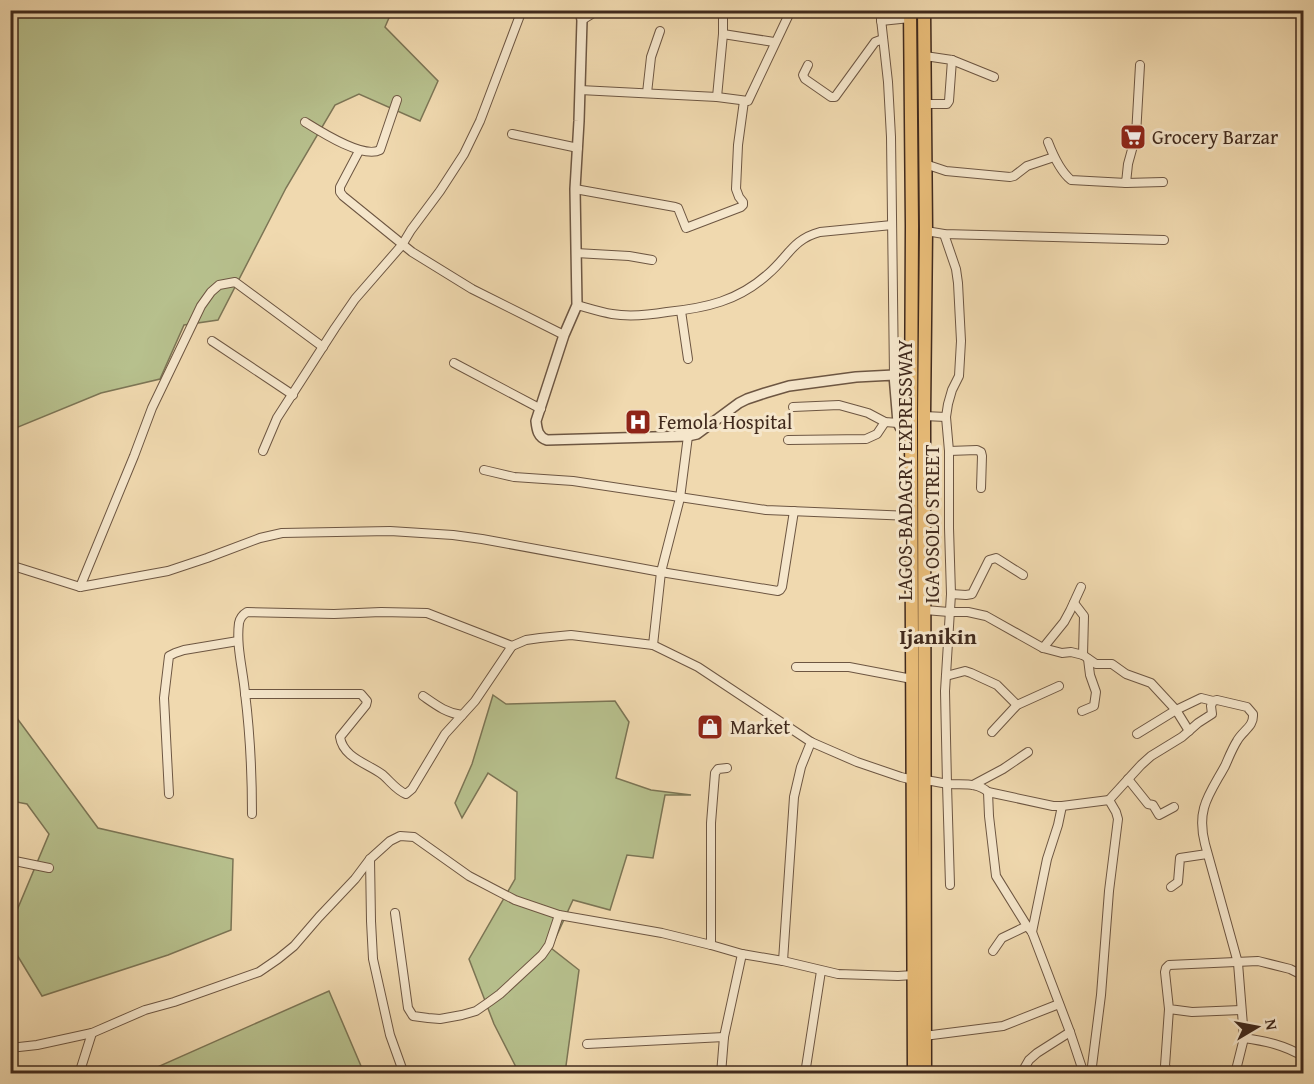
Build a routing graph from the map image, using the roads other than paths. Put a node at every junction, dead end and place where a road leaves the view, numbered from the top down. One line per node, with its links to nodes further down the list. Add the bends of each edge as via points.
1 (522, 10): 39 (street, via 472,138)
2 (598, 10): 8 (street)
3 (723, 10): 11 (street)
4 (791, 10): 13 (street)
5 (924, 10): 14 (highway, LAGOS-BADAGRY EXPRESSWAY)
6 (878, 11): 9 (street)
7 (910, 14): 9 (street); 57 (highway, LAGOS-BADAGRY EXPRESSWAY)
8 (581, 15): 19 (street)
9 (881, 21): 12 (street)
10 (660, 31): 20 (street, via 651,57)
11 (723, 34): 13 (street); 21 (street)
12 (883, 39): 16 (street, via 875,42 835,97 805,80); 35 (street, via 891,137)
13 (774, 42): 23 (street, via 748,101)
14 (925, 56): 15 (street); 24 (highway, LAGOS-BADAGRY EXPRESSWAY)
15 (952, 60): 18 (street); 24 (street, via 949,101)
16 (808, 65)
17 (1140, 65): 33 (street, via 1136,135)
18 (994, 77)
19 (580, 90): 20 (street); 28 (street)
20 (646, 93): 21 (street)
21 (717, 97): 23 (street)
22 (397, 100): 29 (street, via 380,150)
23 (744, 101): 34 (street, via 736,189 743,201 741,207 686,228 678,208)
24 (925, 104): 31 (highway, LAGOS-BADAGRY EXPRESSWAY)
25 (305, 122): 29 (street)
26 (512, 134): 28 (street)
27 (1048, 142): 30 (street)
28 (578, 148): 34 (street)
29 (359, 151): 39 (street, via 340,192)
30 (1054, 157): 31 (street, via 1010,177 946,171); 33 (street, via 1071,180)
31 (925, 165): 36 (highway, LAGOS-BADAGRY EXPRESSWAY)
32 (1163, 182): 33 (street)
33 (1126, 183)
34 (575, 189): 40 (street)
35 (892, 225): 43 (street, via 810,235 799,241 770,273 737,296); 49 (street)
36 (926, 231): 37 (street); 53 (highway, LAGOS-BADAGRY EXPRESSWAY)
37 (944, 234): 38 (street); 54 (street, IGA OSOLO STREET, via 956,269 962,341 959,376)
38 (1164, 240)
39 (402, 246): 44 (street, via 472,289); 46 (street, via 355,299)
40 (576, 253): 41 (street); 42 (street)
41 (652, 260)
42 (576, 305): 43 (street, via 625,315); 44 (street)
43 (681, 311): 47 (street)
44 (564, 336): 52 (street)
45 (212, 341): 50 (street)
46 (323, 347): 50 (street); 70 (street, via 235,282 219,285 211,292 157,395)
47 (688, 359)
48 (454, 363): 52 (street)
49 (894, 375): 56 (street); 58 (street, via 789,386 747,399 697,434)
50 (293, 395): 60 (street, via 277,418)
51 (793, 407): 55 (street, via 839,405)
52 (540, 409): 58 (street, via 537,432 547,440)
53 (924, 416): 54 (street); 74 (highway, LAGOS-BADAGRY EXPRESSWAY)
54 (946, 417): 61 (street, IGA OSOLO STREET)
55 (885, 422): 56 (street); 59 (street, via 877,434 866,439)
56 (898, 423): 57 (street, via 900,427)
57 (911, 427): 66 (highway, LAGOS-BADAGRY EXPRESSWAY)
58 (688, 436): 64 (street)
59 (788, 440)
60 (263, 451)
61 (950, 451): 63 (street, via 981,452); 72 (street, IGA OSOLO STREET)
62 (484, 470): 64 (street)
63 (981, 488)
64 (680, 498): 65 (street); 68 (street)
65 (794, 511): 66 (street); 68 (street, via 782,587 778,591)
66 (912, 516): 83 (highway, LAGOS-BADAGRY EXPRESSWAY)
67 (10, 565): 70 (street)
68 (661, 572): 70 (street, via 453,535 348,531 282,533 168,571); 77 (street)
69 (1023, 575): 72 (street, via 992,559 972,594)
70 (80, 587)
71 (1081, 587): 73 (street)
72 (951, 594): 75 (street, IGA OSOLO STREET)
73 (1074, 603): 79 (street); 80 (street, via 1084,616)
74 (925, 610): 75 (street); 99 (highway, LAGOS-BADAGRY EXPRESSWAY)
75 (949, 612): 79 (street, via 986,616); 82 (street, IGA OSOLO STREET)
76 (238, 641): 78 (street, via 239,621 247,612 381,612 427,613); 85 (street); 103 (street, via 169,656 164,698)
77 (653, 645): 78 (street, via 571,635 533,639); 95 (street, via 698,668)
78 (512, 646): 91 (street)
79 (1043, 648): 80 (street)
80 (1086, 657): 89 (street, via 1096,664 1112,664 1151,683); 90 (street, via 1096,692 1094,706)
81 (796, 667): 83 (street, via 849,667)
82 (946, 676): 88 (street, via 971,673 997,685); 100 (street, IGA OSOLO STREET)
83 (912, 679): 99 (highway, LAGOS-BADAGRY EXPRESSWAY)
84 (1059, 686): 88 (street)
85 (245, 694): 91 (street, via 361,694 366,705 340,737 342,745 404,794 410,792 445,734); 107 (street)
86 (423, 696): 91 (street)
87 (1213, 701): 89 (street, via 1201,698); 92 (street, via 1212,714); 108 (street, via 1247,707 1253,714 1252,725 1238,738 1208,795 1201,830)
88 (1017, 705): 93 (street)
89 (1176, 710): 92 (street); 94 (street)
90 (1082, 711)
91 (462, 716)
92 (1188, 731): 98 (street, via 1151,756)
93 (992, 732)
94 (1137, 734)
95 (811, 742): 99 (street, via 856,762); 120 (street, via 794,797)
96 (1028, 752): 101 (street)
97 (728, 768): 117 (street, via 715,773)
98 (1128, 779): 104 (street); 106 (street, via 1159,815)
99 (919, 780): 100 (street); 123 (highway, LAGOS-BADAGRY EXPRESSWAY); 130 (highway, LAGOS-BADAGRY EXPRESSWAY)
100 (946, 784): 101 (street); 112 (street, IGA OSOLO STREET)
101 (973, 784): 102 (street)
102 (988, 792): 105 (street); 116 (street, via 996,876)
103 (169, 794)
104 (1109, 800): 105 (street); 145 (street, via 1118,819)
105 (1062, 806): 116 (street, via 1038,912)
106 (1174, 807)
107 (252, 814)
108 (1207, 854): 113 (street, via 1180,858 1178,882); 121 (street)
109 (10, 860): 111 (street)
110 (370, 860): 115 (street, via 399,836 414,837 469,876 515,900); 129 (street, via 294,946 259,972 145,1010); 138 (street, via 373,959 390,1035)
111 (49, 868)
112 (950, 885)
113 (1171, 887)
114 (395, 913): 115 (street, via 409,1011 417,1017 441,1019 476,1011 500,994 542,955)
115 (559, 915): 117 (street)
116 (1030, 929): 118 (street, via 1002,938); 125 (street)
117 (711, 945): 119 (street)
118 (993, 951)
119 (742, 954): 120 (street); 131 (street)
120 (783, 961): 122 (street)
121 (1238, 963): 124 (street, via 1258,962); 126 (street, via 1169,965 1165,972); 127 (street)
122 (821, 971): 123 (street); 140 (street)
123 (914, 975): 141 (highway, LAGOS-BADAGRY EXPRESSWAY)
124 (1304, 976)
125 (1059, 1004): 128 (street); 130 (street, via 1003,1026)
126 (1169, 1009): 127 (street); 136 (street, via 1165,1066)
127 (1241, 1010): 132 (street)
128 (1070, 1032): 143 (street, via 1037,1053); 144 (street)
129 (92, 1033): 134 (street); 137 (street)
130 (924, 1036): 142 (highway, LAGOS-BADAGRY EXPRESSWAY)
131 (724, 1037): 133 (street); 139 (street)
132 (1244, 1038): 135 (street, via 1285,1047); 147 (street)
133 (587, 1044)
134 (10, 1048)
135 (1304, 1058)
136 (1168, 1072): 146 (street)
137 (80, 1074)
138 (404, 1074)
139 (721, 1074)
140 (805, 1074)
141 (914, 1074)
142 (925, 1074)
143 (1021, 1074)
144 (1084, 1074)
145 (1091, 1074)
146 (1194, 1074)
147 (1235, 1074)

